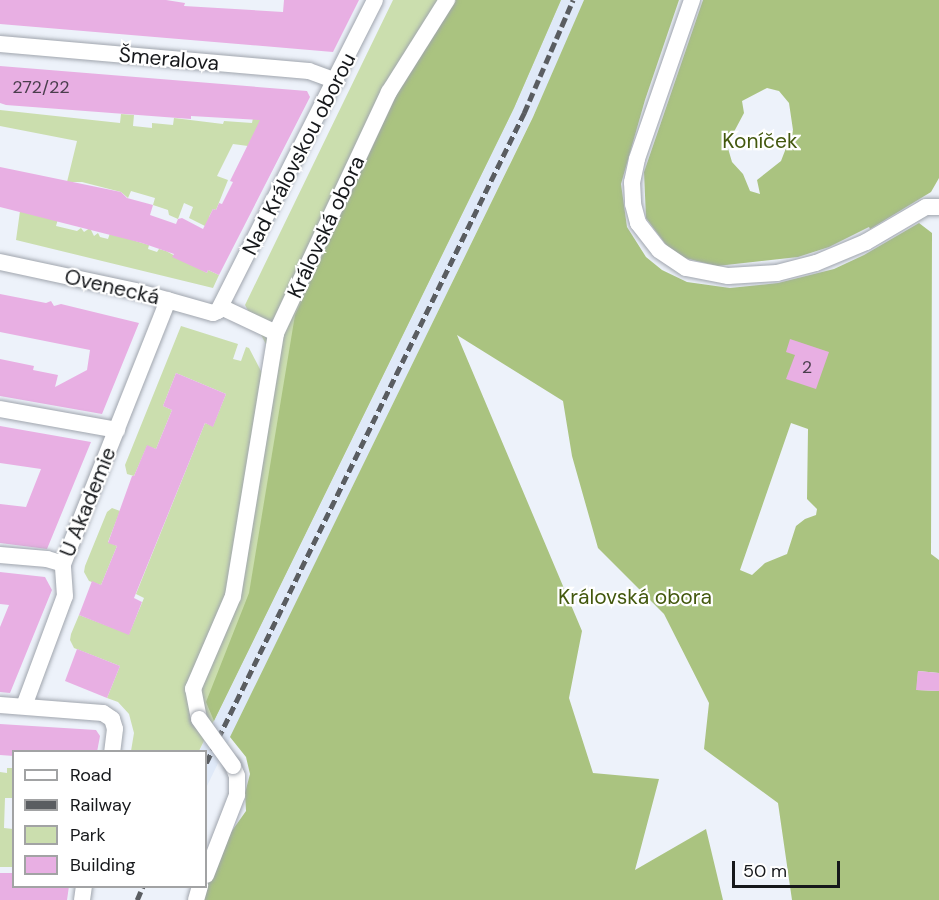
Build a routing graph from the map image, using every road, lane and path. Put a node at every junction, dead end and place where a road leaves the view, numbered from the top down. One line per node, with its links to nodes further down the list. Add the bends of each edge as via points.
1 (375, 0): 5 (street, Nad Královskou oborou)
2 (447, 0): 10 (street, Královská obora, via 389,92)
3 (692, 0): 6 (street, via 632,182 638,223 658,250 686,268 728,276 777,273 816,263 866,242 926,207)
4 (0, 44): 5 (street, Šmeralova, via 309,71)
5 (336, 81): 9 (street, Nad Královskou oborou)
6 (939, 207)
7 (0, 262): 8 (street, Ovenecká)
8 (168, 300): 9 (street, Ovenecká, via 213,313); 12 (street, U Akademie)
9 (221, 307): 10 (street)
10 (276, 333): 18 (street, Královská obora, bridge, via 233,596 193,689 199,719 237,776 237,795)
11 (0, 409): 12 (street)
12 (117, 430): 14 (street, U Akademie)
13 (0, 555): 14 (street)
14 (63, 564): 16 (street, U Akademie, via 65,596)
15 (0, 705): 16 (street)
16 (24, 706): 17 (street, via 103,713 114,723)
17 (114, 743)
18 (207, 871)

